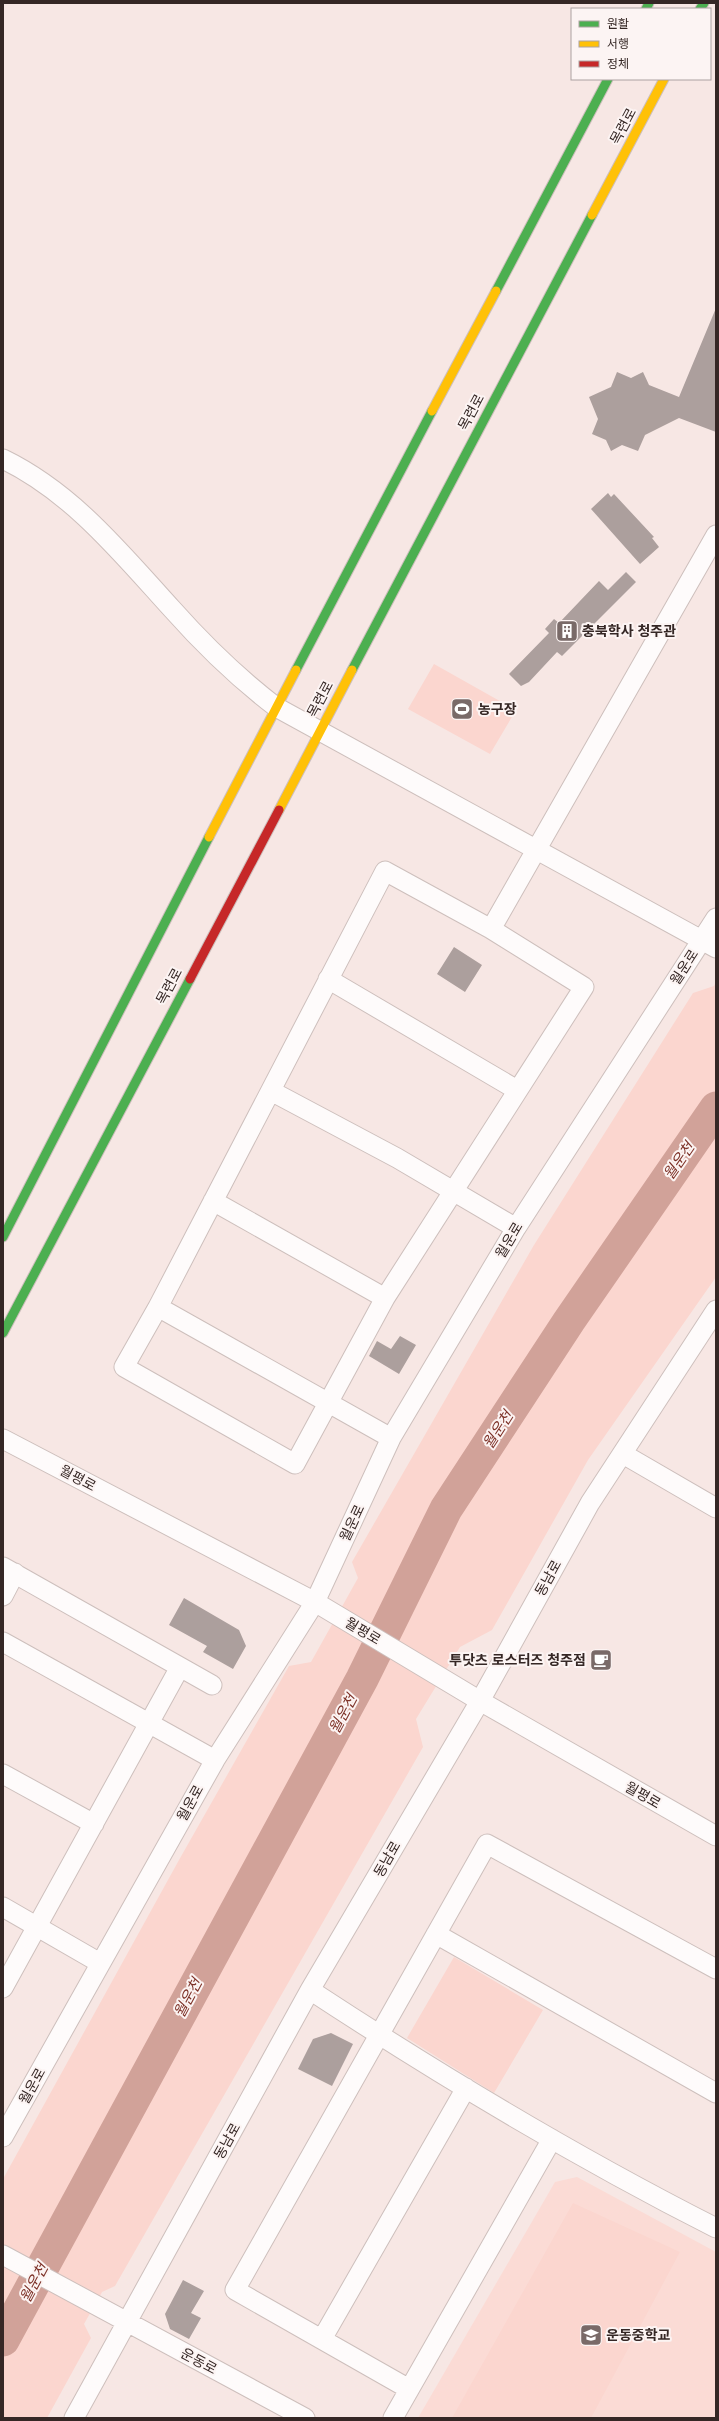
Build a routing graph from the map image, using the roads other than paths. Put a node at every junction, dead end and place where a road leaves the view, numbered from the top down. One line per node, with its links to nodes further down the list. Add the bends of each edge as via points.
1 (607, 80): 5 (street)
2 (663, 80): 6 (street, 목련로)
3 (3, 459): 5 (street, via 59,495 87,517 240,679)
4 (716, 535): 7 (street)
5 (276, 707): 6 (street); 17 (street)
6 (319, 730): 7 (street); 21 (street, 목련로)
7 (536, 848): 9 (street); 10 (street)
8 (716, 918): 10 (street, 월운로)
9 (491, 929): 11 (street, via 385,871); 12 (street, via 584,987)
10 (709, 944): 16 (street, 월운로)
11 (328, 979): 12 (street); 13 (street)
12 (517, 1090): 14 (street)
13 (270, 1091): 14 (street); 15 (street)
14 (452, 1190): 16 (street); 18 (street)
15 (213, 1201): 18 (street); 19 (street)
16 (516, 1228): 23 (street, 월운로)
17 (3, 1237)
18 (385, 1298): 22 (street)
19 (158, 1307): 22 (street); 22 (street, via 124,1367 294,1464)
20 (716, 1310): 25 (street, 동남로)
21 (3, 1333)
22 (327, 1402): 23 (street)
23 (391, 1438): 29 (street, 월운로)
24 (3, 1439): 29 (street, 월평로)
25 (623, 1454): 26 (street); 33 (street, 동남로, via 590,1503)
26 (716, 1508)
27 (9, 1570): 28 (street); 31 (street)
28 (3, 1596)
29 (315, 1602): 33 (street, 월평로); 35 (street, 월운로)
30 (3, 1642): 34 (street)
31 (180, 1667): 32 (street); 34 (street)
32 (212, 1685)
33 (480, 1701): 38 (street, 월평로); 45 (street, 동남로)
34 (149, 1723): 35 (street); 37 (street)
35 (215, 1760): 42 (street, 월운로)
36 (3, 1774): 37 (street)
37 (94, 1824): 40 (street)
38 (716, 1836)
39 (3, 1906): 40 (street)
40 (38, 1925): 42 (street); 44 (street)
41 (436, 1934): 43 (street, via 487,1844); 46 (street); 48 (street)
42 (100, 1963): 49 (street, 월운로)
43 (716, 1969)
44 (3, 1988)
45 (310, 1990): 46 (street); 53 (street, 동남로)
46 (379, 2035): 47 (street); 54 (street, via 235,2290)
47 (466, 2088): 50 (street); 54 (street)
48 (716, 2093)
49 (3, 2137)
50 (552, 2139): 51 (street, via 641,2190); 55 (street)
51 (716, 2228)
52 (3, 2255): 53 (street, 운동로)
53 (127, 2322): 56 (street, 동남로); 57 (street, 운동로)
54 (322, 2339): 55 (street)
55 (409, 2390): 58 (street)
56 (74, 2418)
57 (305, 2418)
58 (393, 2418)

